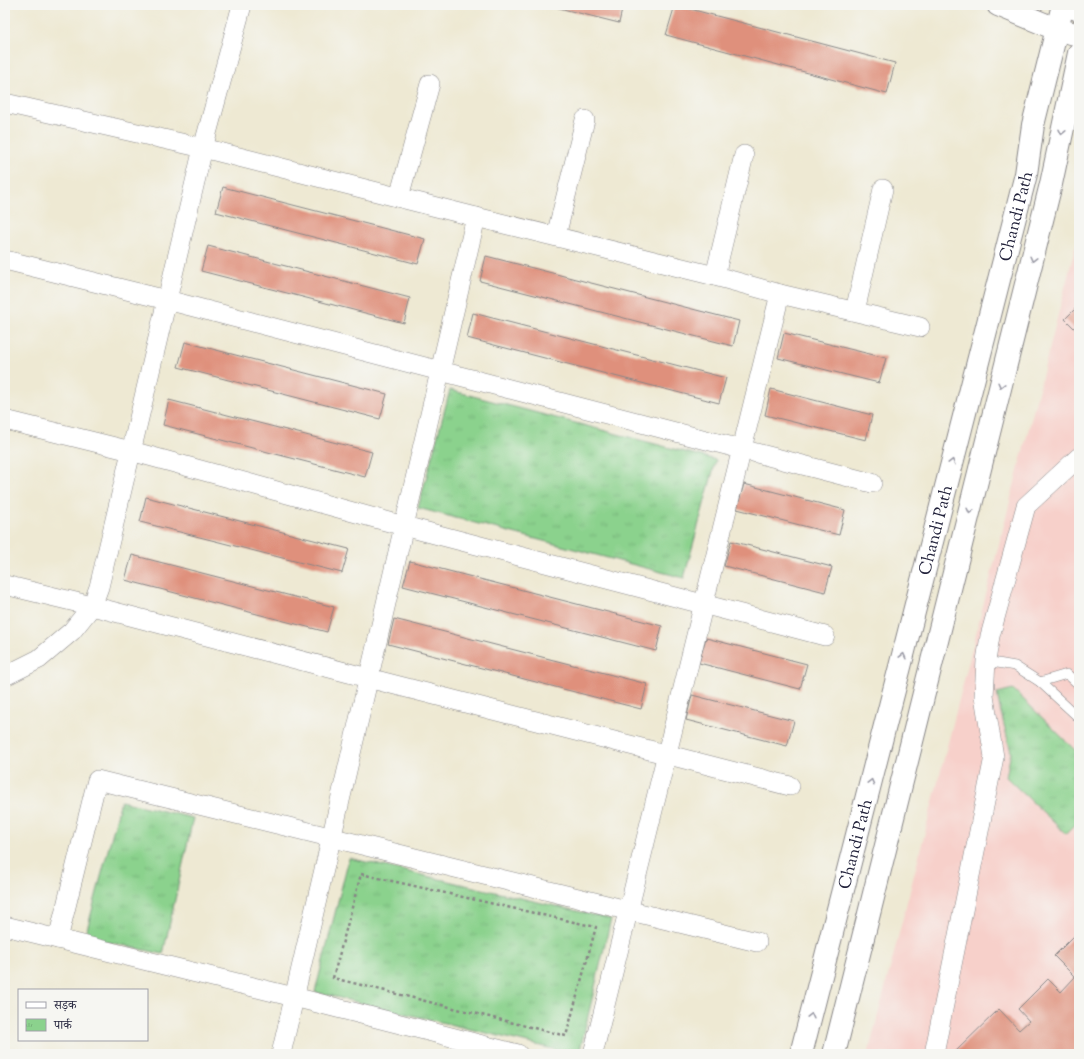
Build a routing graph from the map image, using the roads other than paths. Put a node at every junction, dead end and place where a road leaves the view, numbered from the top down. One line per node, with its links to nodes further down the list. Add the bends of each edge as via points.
1 (242, 5): 12 (street)
2 (998, 5): 5 (main road)
3 (1064, 5): 4 (main road); 5 (main road, Chandi Path)
4 (1079, 10)
5 (1056, 29): 6 (main road); 52 (main road, Chandi Path, one-way to 5, via 1026,174 1033,125)
6 (1079, 35)
7 (1079, 53): 9 (main road, Chandi Path)
8 (430, 84): 15 (street)
9 (1074, 100): 53 (main road, Chandi Path, one-way to 53)
10 (5, 103): 12 (street)
11 (585, 120): 17 (street)
12 (204, 148): 15 (street); 21 (street)
13 (744, 155): 19 (street)
14 (883, 189): 22 (street)
15 (399, 197): 16 (street)
16 (476, 217): 17 (street); 24 (street)
17 (556, 236): 19 (street)
18 (5, 260): 21 (street)
19 (715, 276): 20 (street)
20 (780, 294): 22 (street); 26 (street)
21 (167, 300): 24 (street); 27 (street)
22 (855, 311): 23 (street)
23 (920, 327)
24 (440, 371): 26 (street); 30 (street)
25 (5, 420): 27 (street)
26 (742, 449): 29 (street); 32 (street)
27 (131, 451): 30 (street); 33 (street, via 99,587)
28 (1079, 457): 35 (street, via 1026,506 990,636)
29 (872, 482)
30 (404, 526): 32 (street); 37 (street)
31 (5, 585): 33 (street)
32 (703, 605): 34 (street); 41 (street)
33 (92, 606): 36 (street, via 72,631 40,659); 37 (street)
34 (825, 636)
35 (986, 661): 38 (lane, via 1015,666); 54 (street, via 984,696 994,757)
36 (5, 676)
37 (368, 678): 41 (street); 43 (street)
38 (1040, 682): 39 (lane, via 1067,674); 40 (lane)
39 (1079, 685)
40 (1079, 718)
41 (667, 755): 42 (street); 44 (street)
42 (790, 786)
43 (331, 838): 44 (street); 46 (street, via 97,780); 48 (street)
44 (629, 910): 47 (street); 51 (street)
45 (5, 926): 46 (street)
46 (58, 939): 48 (street)
47 (758, 942)
48 (294, 997): 49 (street); 50 (street)
49 (281, 1054)
50 (518, 1054)
51 (593, 1054)
52 (801, 1054)
53 (834, 1054)
54 (934, 1054)

